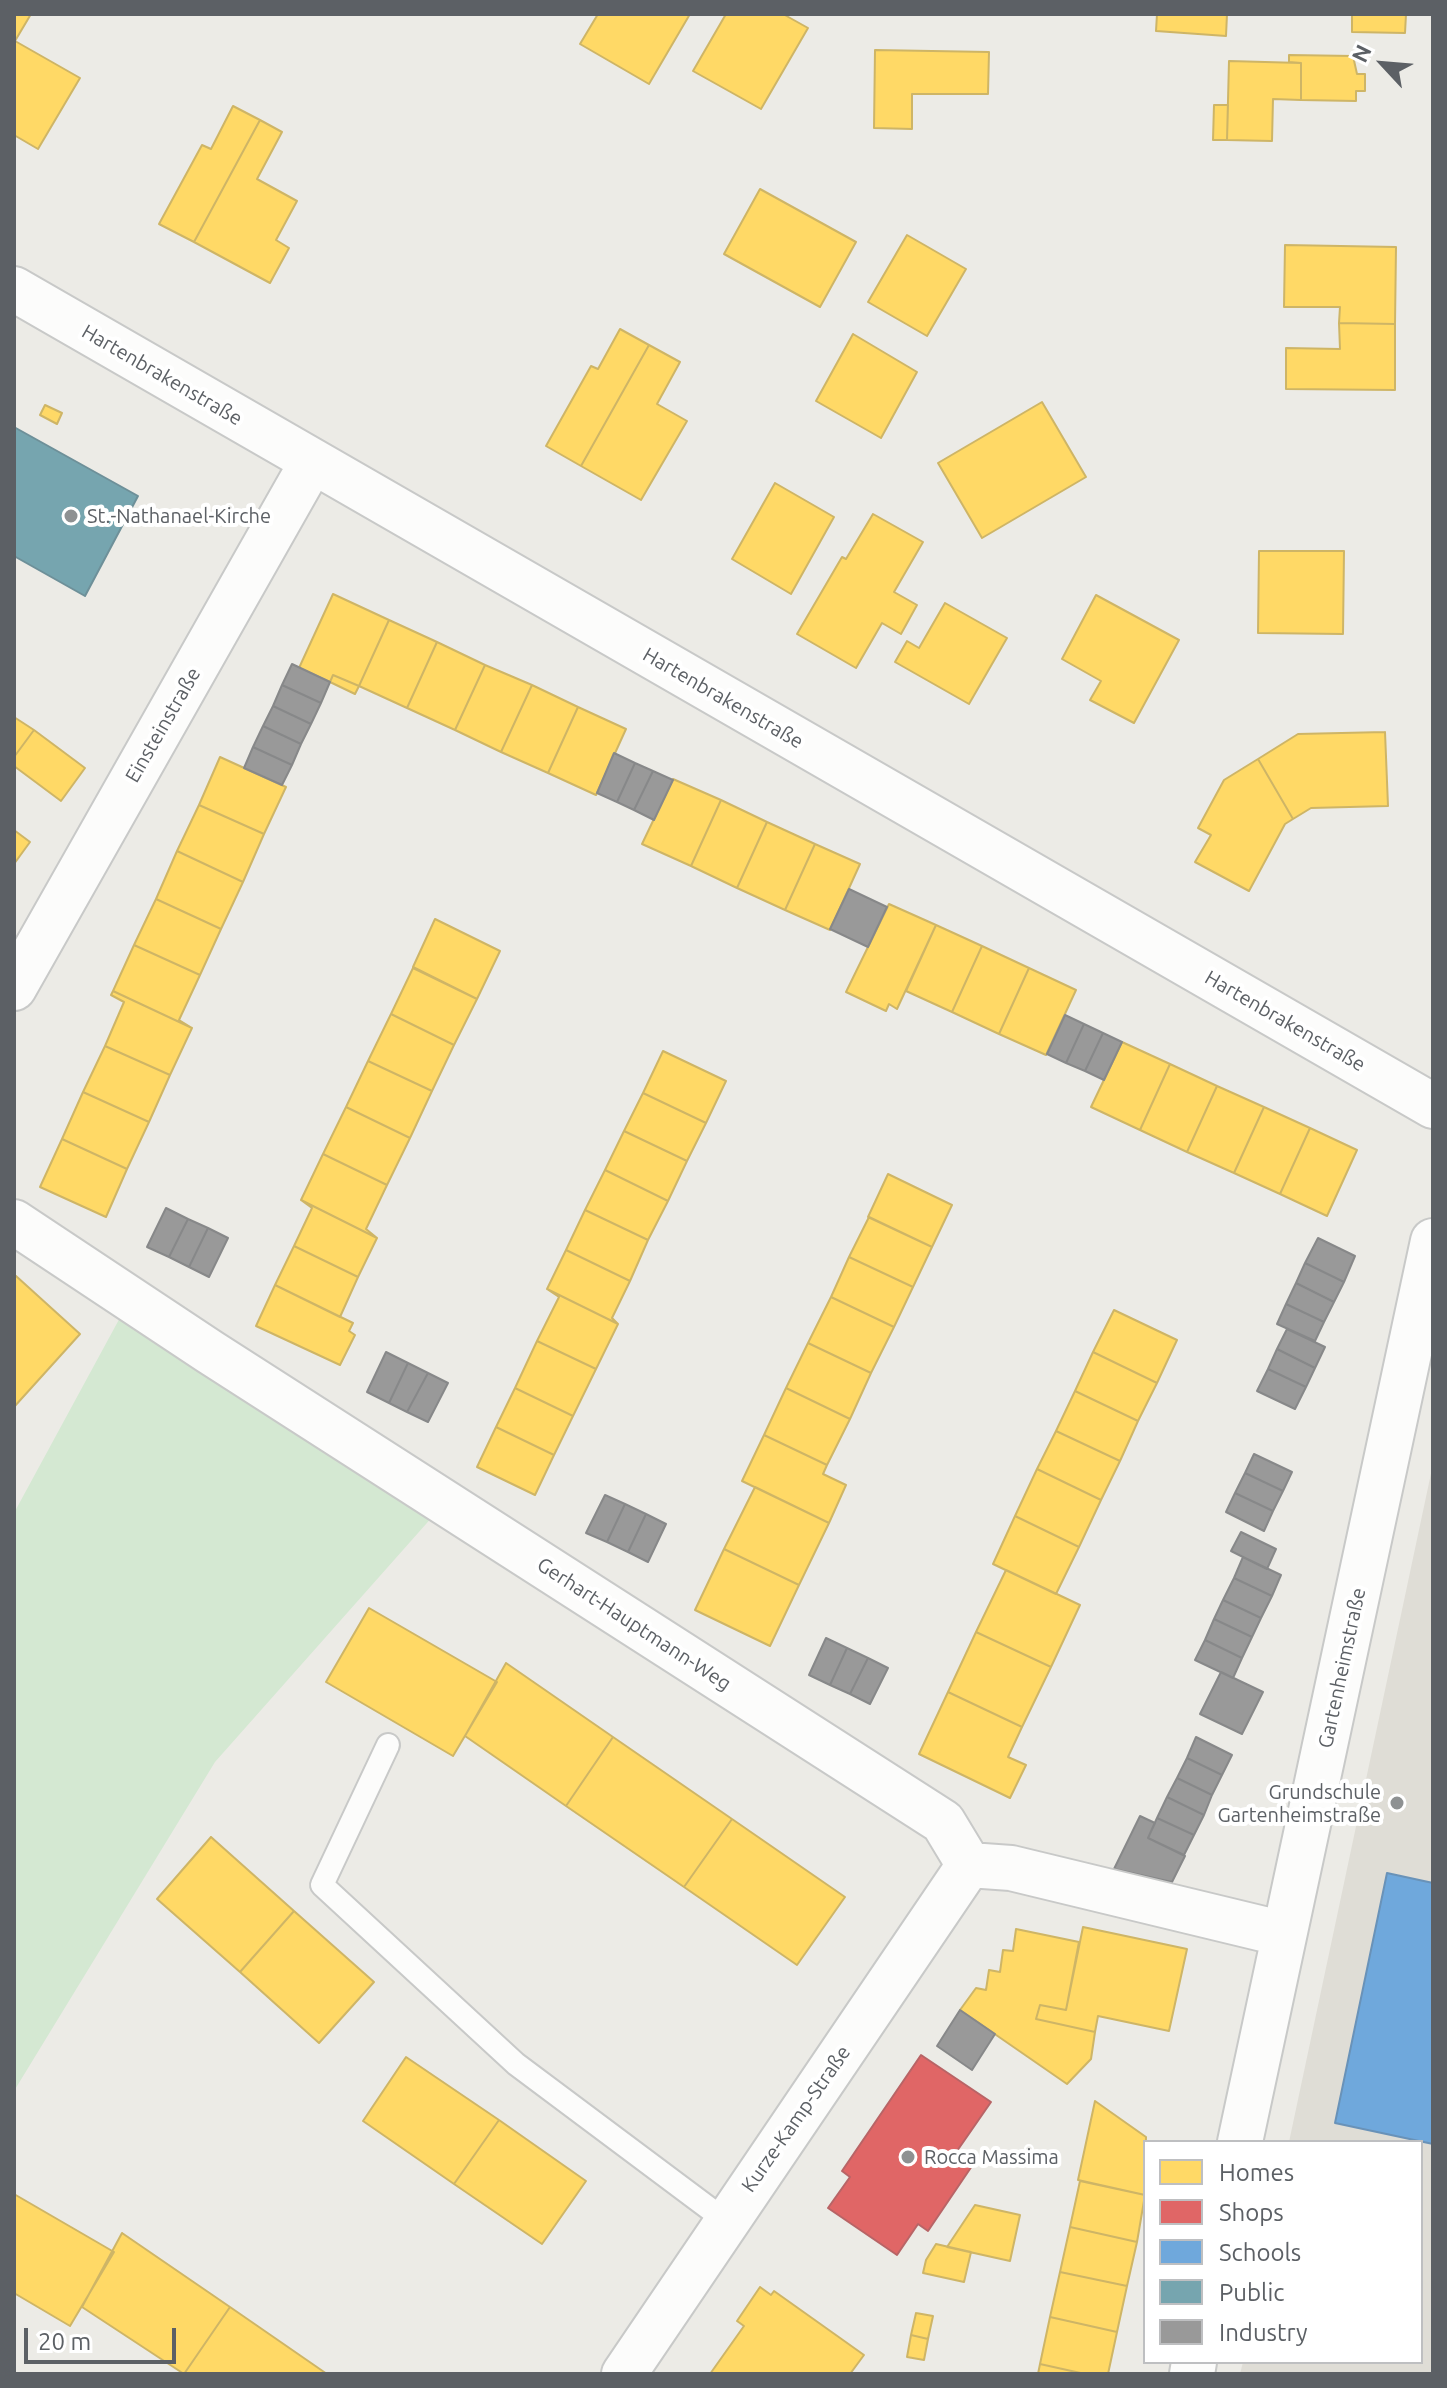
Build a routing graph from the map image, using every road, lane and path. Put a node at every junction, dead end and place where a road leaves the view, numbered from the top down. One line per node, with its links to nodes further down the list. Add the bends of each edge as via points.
1 (14, 289): 2 (street, Hartenbrakenstraße)
2 (312, 462): 3 (street, Einsteinstraße); 4 (street, Hartenbrakenstraße)
3 (17, 976)
4 (1433, 1106)
5 (14, 1222): 8 (street, Gerhart-Hauptmann-Weg, via 943,1822)
6 (1433, 1241): 9 (street, Gartenheimstraße)
7 (388, 1745): 11 (lane, via 322,1885 516,2064)
8 (969, 1865): 9 (street, via 1011,1868); 11 (street, Kurze-Kamp-Straße)
9 (1284, 1934): 10 (street, Gartenheimstraße)
10 (1240, 2140)
11 (726, 2221): 12 (street, Kurze-Kamp-Straße)
12 (624, 2374)

